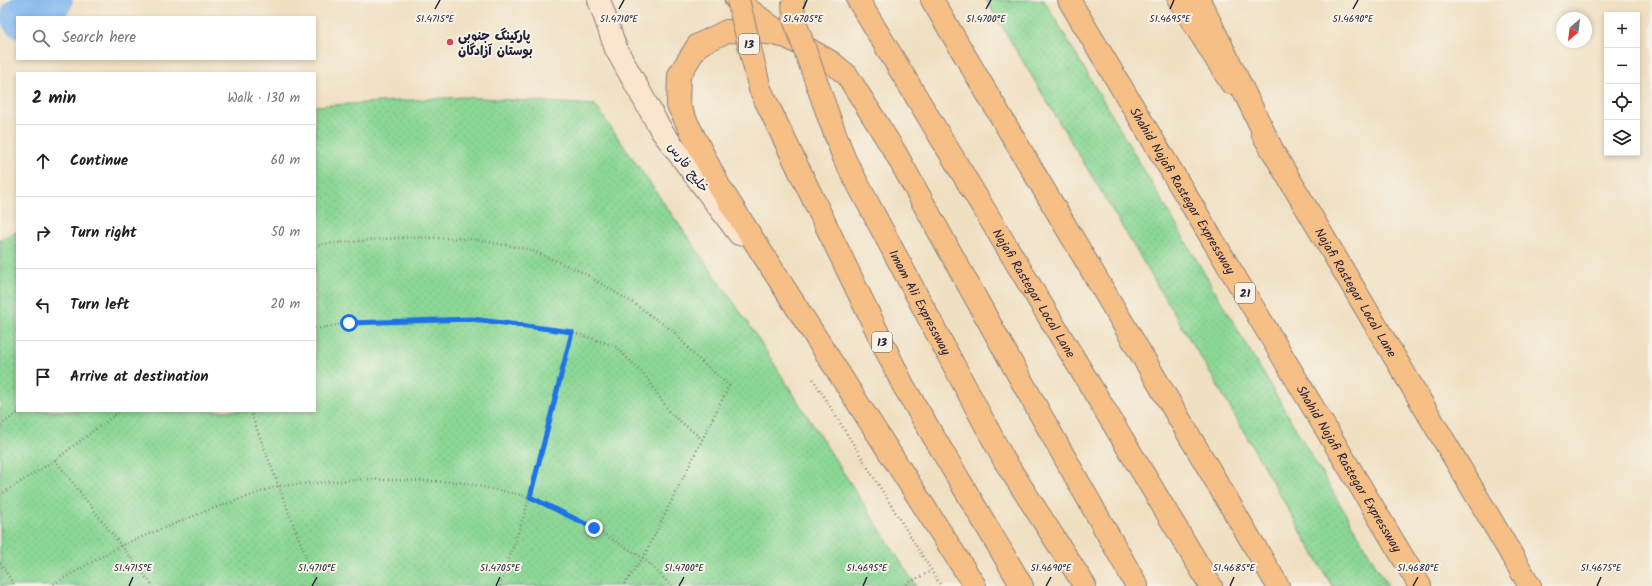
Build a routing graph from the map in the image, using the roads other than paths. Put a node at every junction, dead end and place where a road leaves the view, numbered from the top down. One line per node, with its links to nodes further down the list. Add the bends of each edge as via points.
1 (599, 0): 11 (main road, خلیج فارس, via 616,49 661,130)
2 (737, 0): 9 (main road); 13 (main road, 13, bridge, via 760,89 903,385)
3 (793, 0): 14 (main road, Imam Ali Expressway, bridge, via 794,19 844,158 1004,460)
4 (858, 0): 16 (main road, Najafi Rastegar Local Lane)
5 (932, 0): 17 (main road)
6 (1070, 0): 18 (main road, Shahid Najafi Rastegar Expressway / 21)
7 (1179, 0): 10 (main road, Najafi Rastegar Local Lane)
8 (1199, 0): 10 (main road)
9 (787, 37): 11 (main road, via 728,31 698,45 679,75 678,105 719,186); 15 (main road, via 847,75 895,152)
10 (1272, 149): 19 (main road, Najafi Rastegar Local Lane)
11 (804, 319): 12 (main road)
12 (975, 586)
13 (1022, 586)
14 (1085, 586)
15 (1137, 586)
16 (1211, 586)
17 (1278, 586)
18 (1420, 586)
19 (1530, 586)

